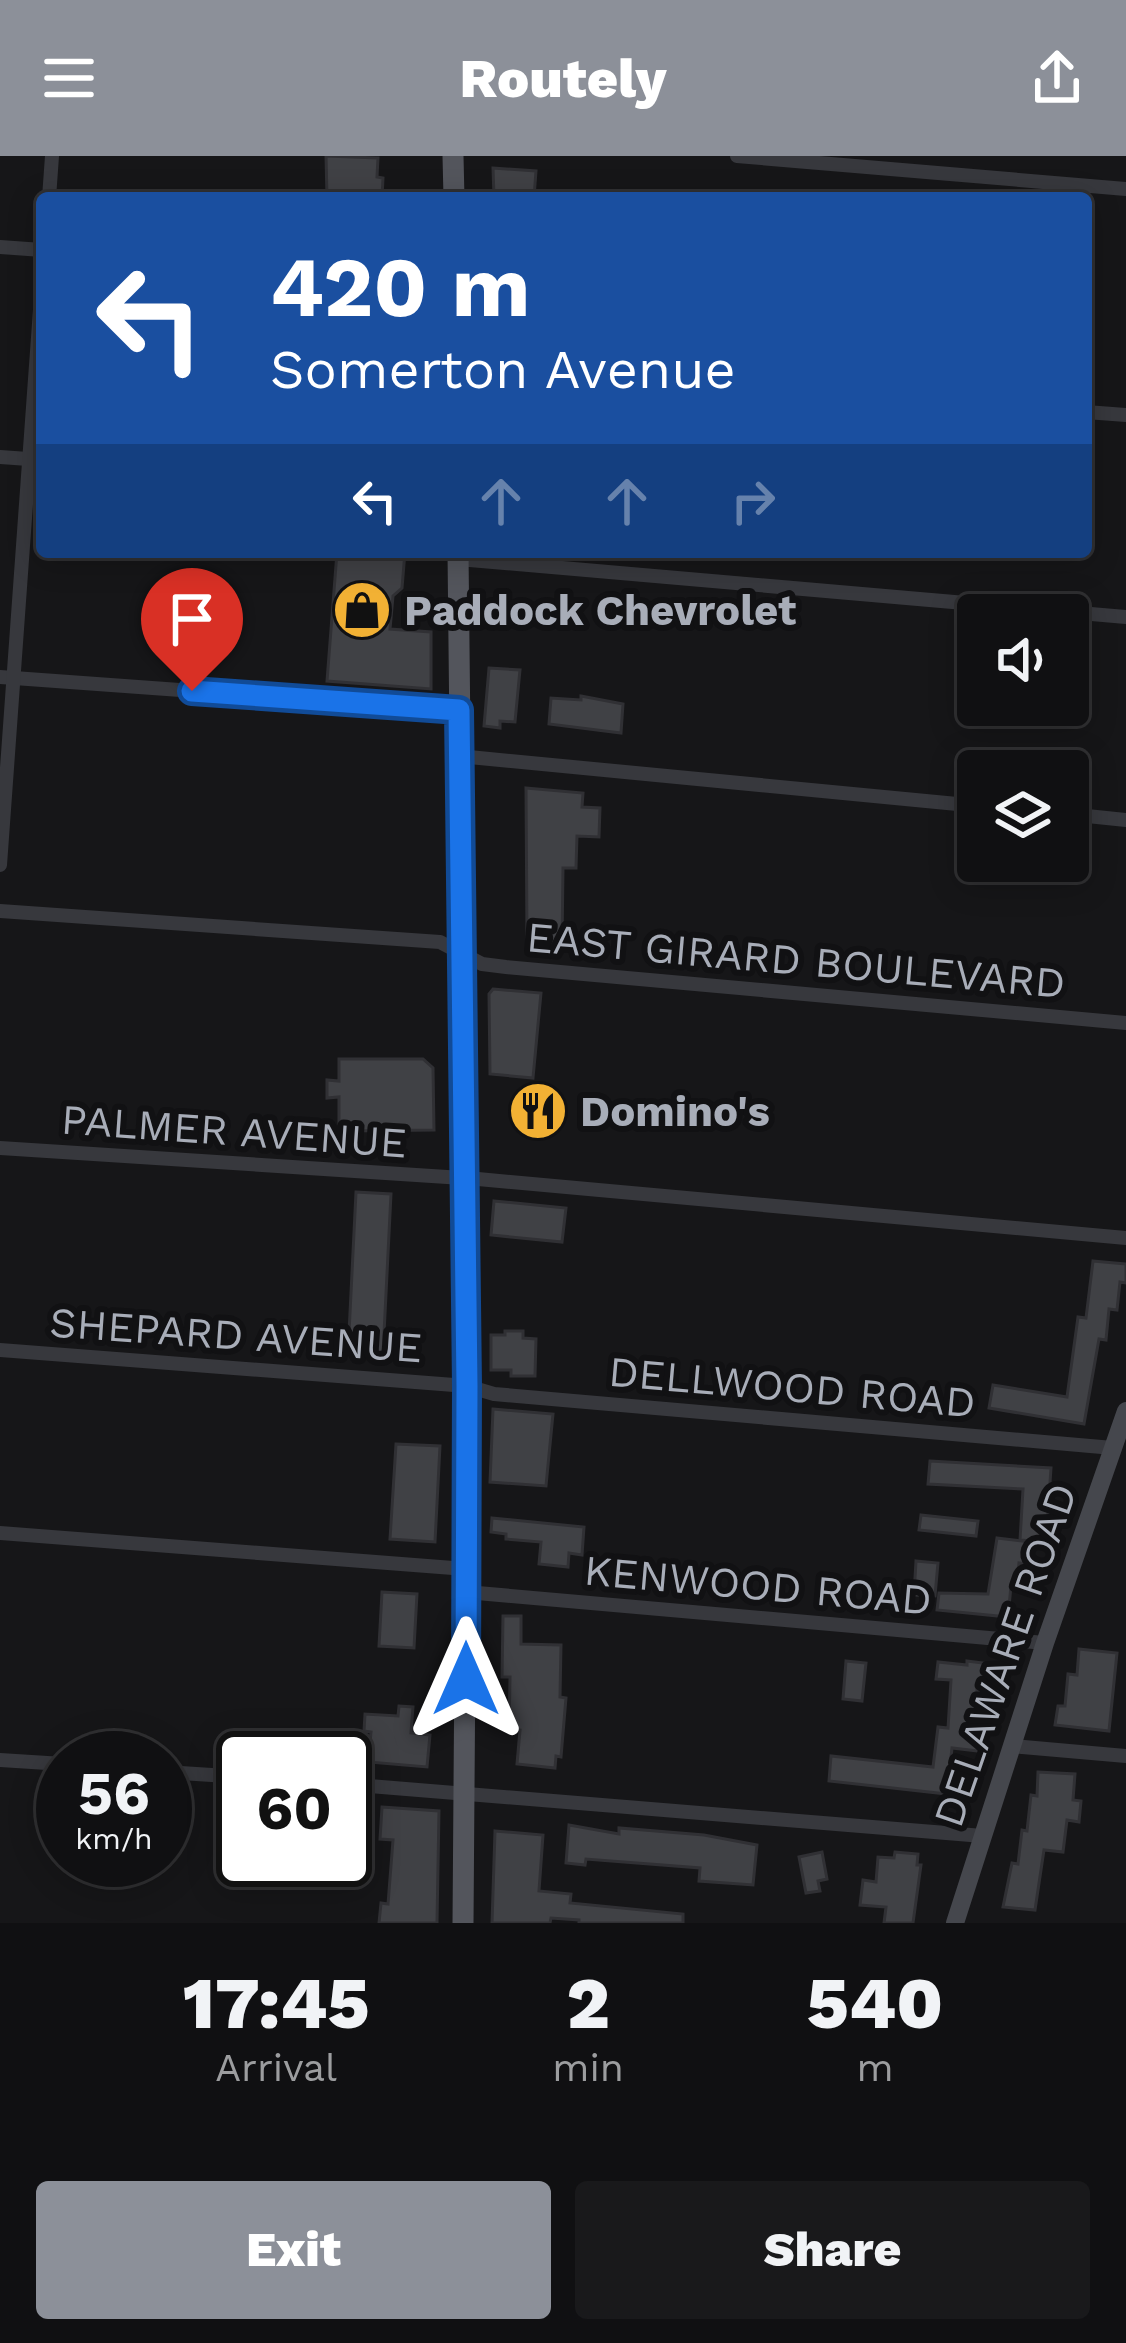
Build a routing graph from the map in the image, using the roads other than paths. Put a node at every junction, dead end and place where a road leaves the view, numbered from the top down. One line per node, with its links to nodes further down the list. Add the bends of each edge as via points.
1 (52, 156): 5 (street)
2 (453, 156): 6 (main road)
3 (737, 156): 4 (street)
4 (1126, 189)
5 (49, 192)
6 (454, 192)
7 (0, 247): 8 (street)
8 (36, 250)
9 (1092, 412): 10 (street)
10 (1126, 415)
11 (0, 458): 12 (street)
12 (36, 460): 16 (street)
13 (458, 558): 17 (main road)
14 (480, 558): 15 (street)
15 (1126, 617)
16 (7, 677): 17 (street); 22 (street)
17 (459, 710): 18 (main road)
18 (459, 756): 19 (street); 24 (main road)
19 (957, 804)
20 (1089, 816): 21 (street)
21 (1126, 820)
22 (0, 865)
23 (0, 911): 24 (street, EAST GIRARD BOULEVARD, via 440,942)
24 (462, 953): 25 (street, EAST GIRARD BOULEVARD, via 506,967); 27 (main road)
25 (1126, 1023)
26 (0, 1148): 27 (street, PALMER AVENUE)
27 (464, 1179): 28 (street, PALMER AVENUE); 30 (main road)
28 (1126, 1238)
29 (0, 1350): 30 (street, SHEPARD AVENUE)
30 (467, 1386): 32 (street, DELLWOOD ROAD); 34 (main road)
31 (1125, 1415): 32 (street, DELAWARE ROAD)
32 (1113, 1448): 36 (street, DELAWARE ROAD)
33 (0, 1533): 34 (street)
34 (466, 1569): 35 (main road)
35 (466, 1592): 36 (street, KENWOOD ROAD); 42 (main road)
36 (1045, 1643): 37 (street, DELAWARE ROAD)
37 (1012, 1745): 38 (street); 43 (street, DELAWARE ROAD)
38 (1126, 1756)
39 (0, 1760): 40 (street)
40 (36, 1762)
41 (372, 1786): 42 (street)
42 (465, 1793): 43 (street); 44 (main road)
43 (982, 1836): 45 (street, DELAWARE ROAD)
44 (463, 1923)
45 (955, 1923)

